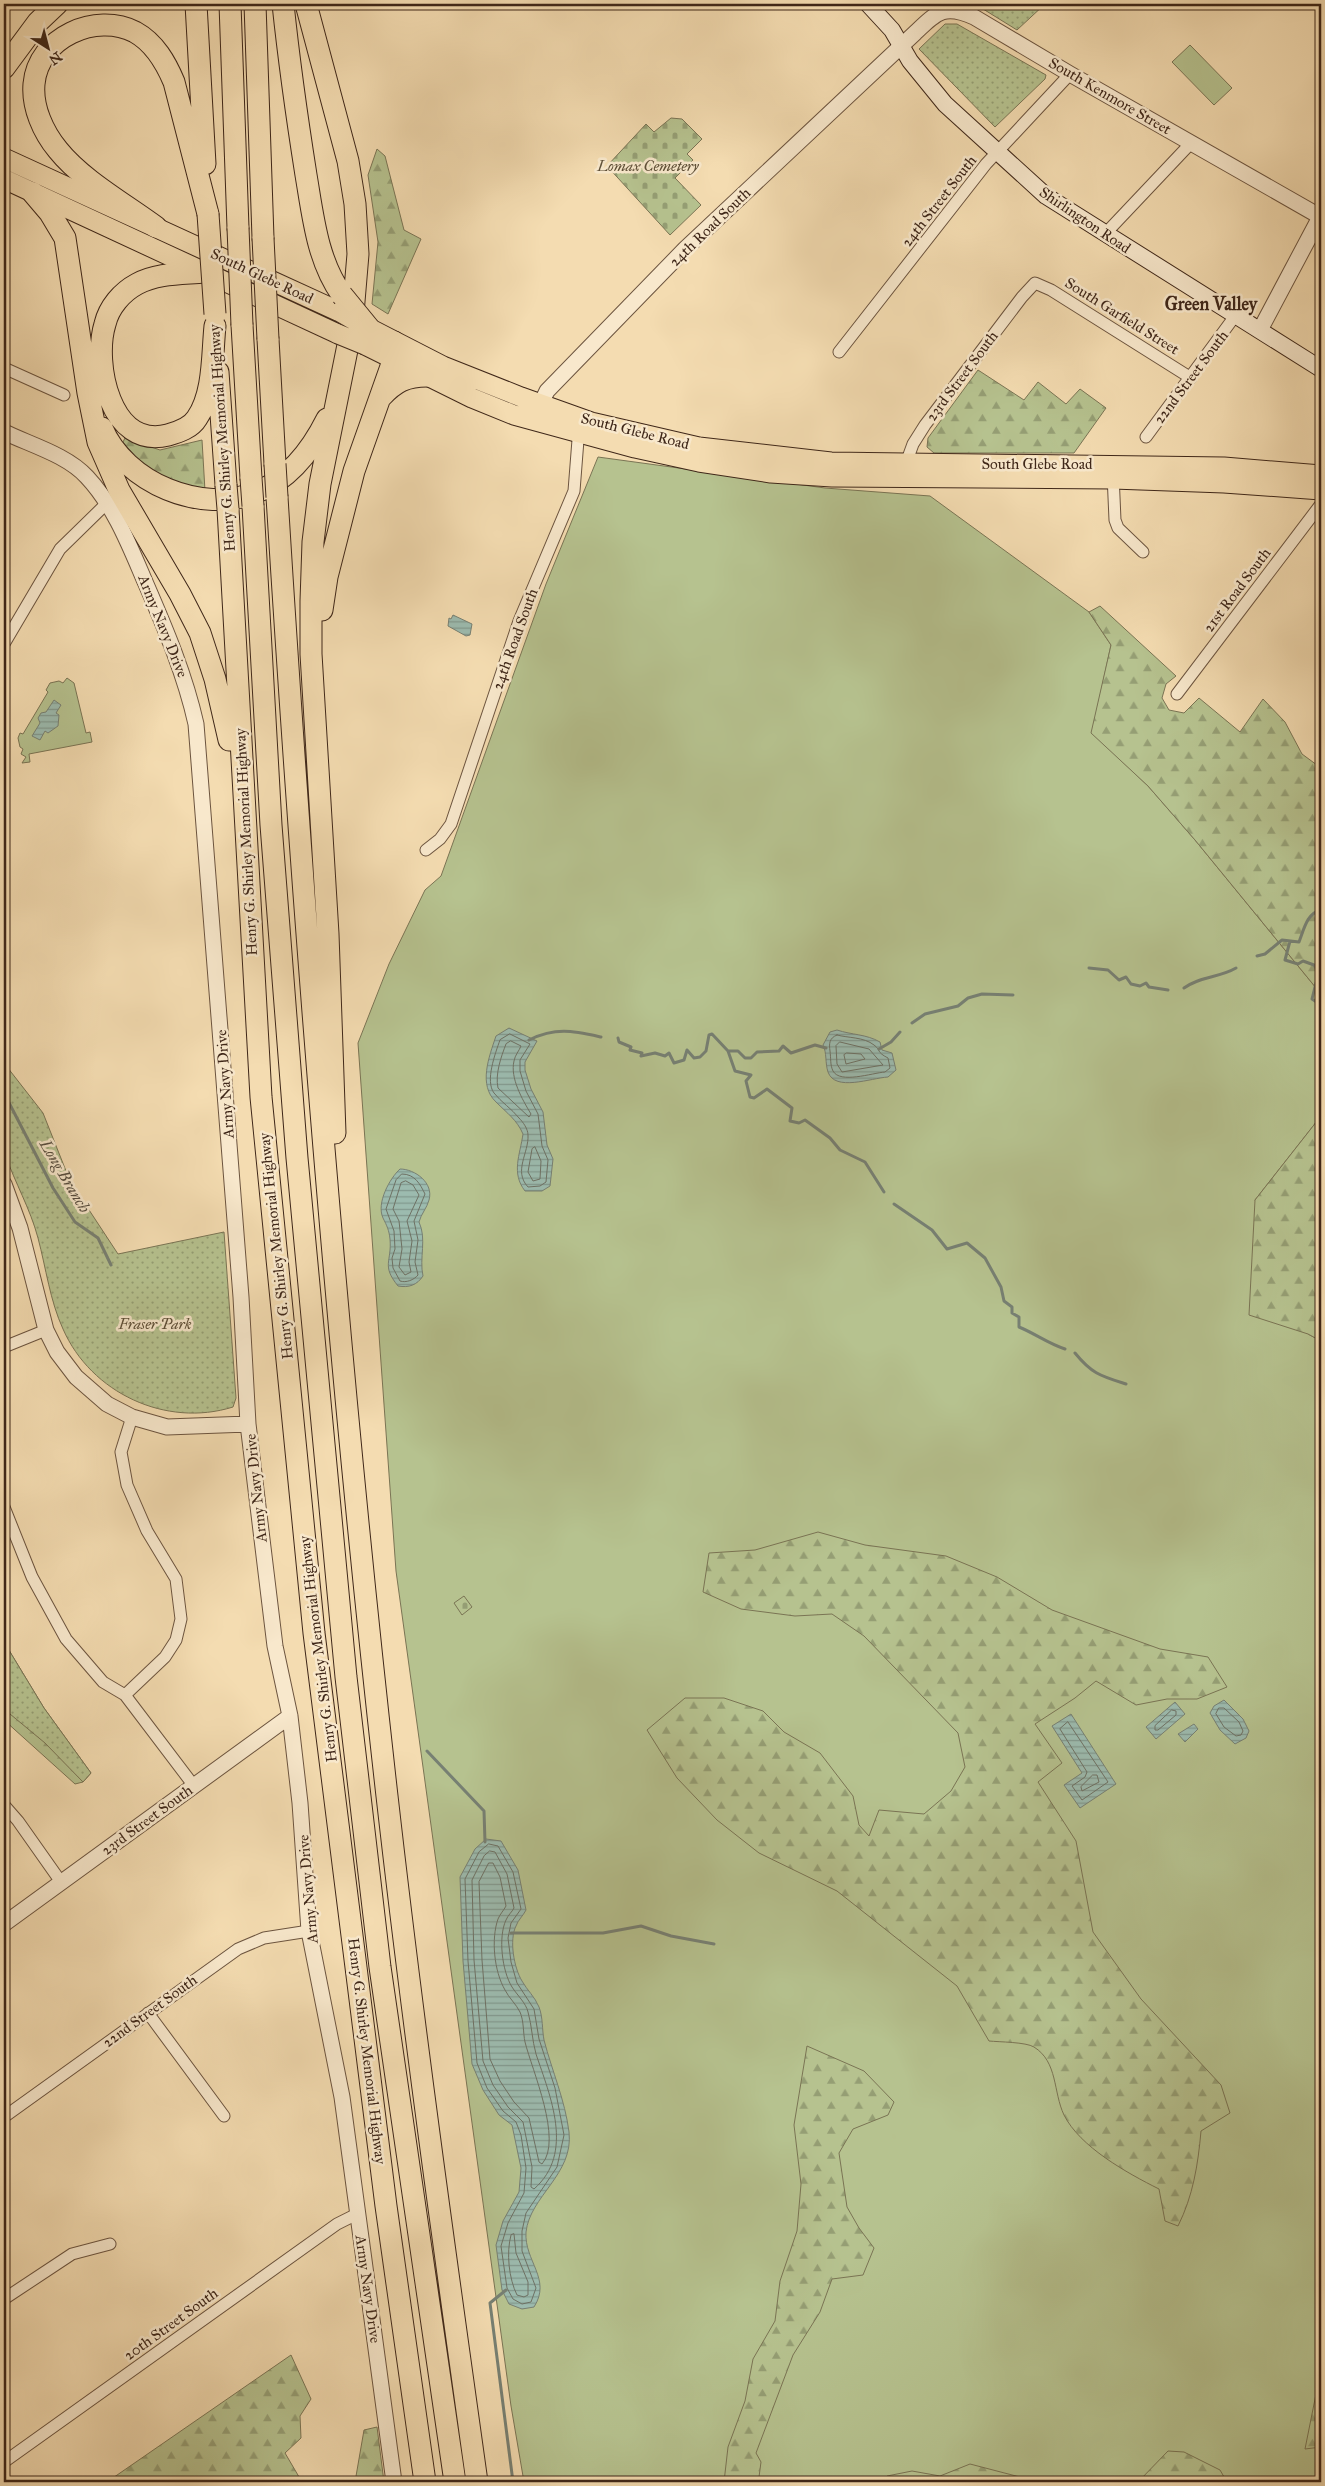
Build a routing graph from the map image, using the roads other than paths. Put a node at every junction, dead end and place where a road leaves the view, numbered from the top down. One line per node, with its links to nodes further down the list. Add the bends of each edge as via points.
1 (57, 4): 9 (highway, via 38,22)
2 (196, 4): 16 (highway, Henry G. Shirley Memorial Highway)
3 (230, 4): 76 (highway, bridge, via 242,325 271,825 318,1398 380,1967)
4 (255, 4): 58 (highway, bridge, via 277,498 315,1051)
5 (283, 4): 22 (highway, via 298,129 314,224 324,264)
6 (306, 4): 33 (highway, via 336,109 355,204 358,254 354,307)
7 (868, 4): 8 (main road, Shirlington Road, via 892,30)
8 (901, 46): 10 (street, South Kenmore Street, via 938,13 958,10); 12 (main road, Shirlington Road, via 945,104); 37 (street, 24th Road South, via 685,249 566,372)
9 (4, 68)
10 (1070, 74): 11 (street, South Kenmore Street); 12 (street, 24th Street South)
11 (1192, 142): 17 (street, South Kenmore Street); 19 (street)
12 (996, 152): 19 (main road, Shirlington Road, via 1046,196); 28 (street, 24th Street South)
13 (4, 158): 18 (main road, South Glebe Road)
14 (4, 179): 15 (main road, South Glebe Road)
15 (34, 193): 20 (main road, South Glebe Road); 34 (highway, via 65,238)
16 (208, 214): 18 (highway, via 174,82 165,62 152,45 127,29 98,24 80,28 63,37 48,51 38,67 34,84 36,108 43,127 58,150 80,172); 24 (highway, Henry G. Shirley Memorial Highway, bridge)
17 (1321, 216): 25 (street)
18 (156, 227): 22 (main road, South Glebe Road)
19 (1105, 234): 23 (main road, Shirlington Road)
20 (204, 272): 24 (highway, via 164,275 139,282 122,295 109,312 103,334 104,379 116,414 129,428 147,435 165,436 196,420 208,389); 26 (main road, South Glebe Road, bridge, via 338,334)
21 (1036, 283): 32 (street, South Garfield Street); 41 (street, 23rd Street South, via 1022,296 925,425 913,444)
22 (341, 303): 26 (highway, bridge)
23 (1235, 316): 25 (main road, Shirlington Road); 32 (street, 22nd Street South)
24 (215, 320): 51 (highway, Henry G. Shirley Memorial Highway, bridge)
25 (1260, 330): 30 (main road, Shirlington Road)
26 (367, 337): 27 (main road, South Glebe Road)
27 (394, 350): 31 (main road, South Glebe Road); 36 (highway); 37 (main road, South Glebe Road, via 476,381)
28 (839, 352)
29 (4, 368): 35 (street)
30 (1321, 369)
31 (427, 376): 36 (highway, via 401,380); 37 (main road, South Glebe Road, via 472,398)
32 (1191, 378): 40 (street, 22nd Street South)
33 (342, 382): 34 (highway, via 314,444 281,478 256,493 230,498 205,499 179,494 152,482 116,450 104,432); 50 (highway, via 320,484 313,542 311,654)
34 (88, 393): 51 (highway, via 98,442 111,475 200,633 226,722)
35 (64, 395)
36 (379, 399): 50 (highway, via 354,471 324,592 318,651)
37 (536, 412): 38 (main road, South Glebe Road)
38 (580, 425): 41 (main road, South Glebe Road, via 699,462 762,471 832,477); 52 (street, 24th Road South, via 574,491 519,620 451,824)
39 (4, 432): 45 (street, Army Navy Drive, via 64,460 87,477)
40 (1146, 437)
41 (904, 470): 42 (main road, South Glebe Road)
42 (1113, 472): 43 (main road, South Glebe Road, via 1224,467); 44 (main road, South Glebe Road); 47 (street, via 1115,520 1118,528)
43 (1321, 475)
44 (1321, 490)
45 (106, 504): 48 (street, via 60,549); 57 (street, Army Navy Drive, via 127,537 180,665 198,734)
46 (1321, 504): 49 (street, 21st Road South)
47 (1143, 552)
48 (4, 644)
49 (1177, 694)
50 (316, 730): 58 (highway, via 336,1157 360,1418)
51 (244, 824): 75 (highway, Henry G. Shirley Memorial Highway, via 261,1097 314,1633 386,2206)
52 (426, 850)
53 (4, 1184): 54 (street, via 20,1228)
54 (46, 1330): 55 (street); 56 (street, via 57,1352 76,1377 107,1404)
55 (4, 1347)
56 (132, 1417): 57 (street, via 167,1428); 60 (street, via 121,1452 127,1485 176,1580 181,1619 176,1640 165,1657)
57 (248, 1424): 61 (street, Army Navy Drive, via 275,1646)
58 (355, 1500): 77 (highway, via 410,1988)
59 (4, 1507): 60 (street, via 32,1578 66,1639 103,1682)
60 (125, 1695): 62 (street)
61 (290, 1716): 62 (street, 23rd Street South); 66 (street, Army Navy Drive, via 301,1812)
62 (194, 1786): 64 (street, 23rd Street South)
63 (4, 1805): 64 (street)
64 (61, 1882): 65 (street, 23rd Street South)
65 (4, 1924)
66 (309, 1931): 67 (street, 22nd Street South, via 264,1938 238,1949); 70 (street, Army Navy Drive, via 342,2097)
67 (148, 2013): 68 (street); 69 (street, 22nd Street South)
68 (224, 2116)
69 (4, 2117)
70 (357, 2214): 73 (street, 20th Street South, via 337,2224); 74 (street, Army Navy Drive)
71 (110, 2244): 72 (street, via 72,2254)
72 (4, 2299)
73 (4, 2462)
74 (394, 2482)
75 (426, 2482)
76 (455, 2482)
77 (477, 2482)

